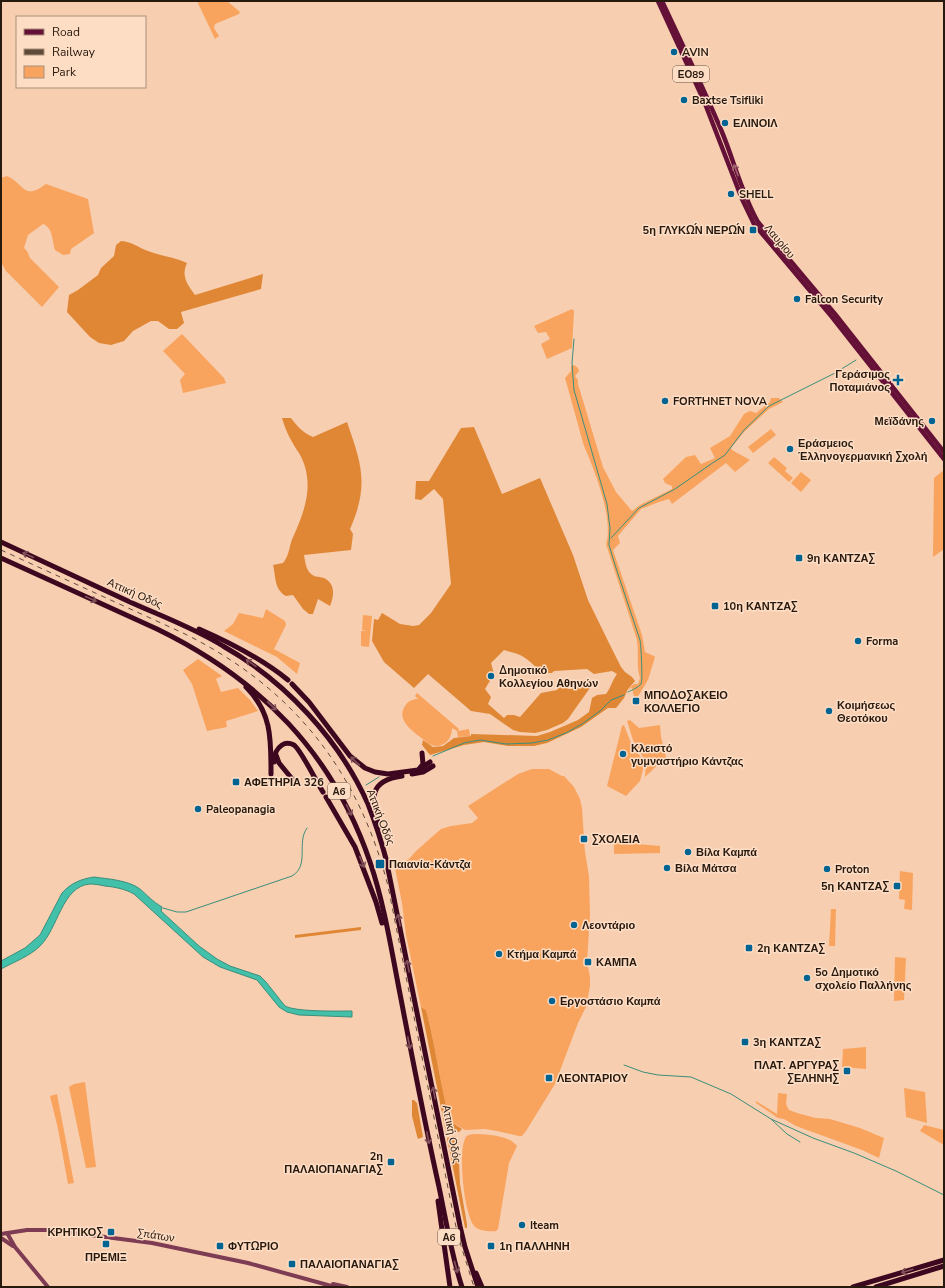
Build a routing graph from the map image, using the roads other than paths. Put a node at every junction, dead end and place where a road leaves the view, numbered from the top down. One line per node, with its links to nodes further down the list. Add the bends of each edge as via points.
1 (658, 1): 4 (main road, Λαυρίου / ΕΟ89, via 704,101 754,224 832,317)
2 (662, 1): 3 (main road, Λαυρίου / ΕΟ89, one-way to 2, via 835,314 758,222 708,99)
3 (944, 452)
4 (944, 459)
5 (1, 542): 7 (highway, Αττική Οδός / Α6, one-way to 5)
6 (1, 558): 8 (highway, Α6, one-way to 8, via 178,640)
7 (174, 621): 9 (highway, via 230,643); 17 (highway, Αττική Οδός / Α6, one-way to 7, via 374,821 356,781 335,748 306,713 275,683 244,659)
8 (231, 672): 11 (highway, via 256,698 266,718 273,774); 18 (highway, Α6, one-way to 18, via 261,696 295,730 340,794 356,825 370,862)
9 (288, 680)
10 (292, 684): 13 (highway, one-way to 10, via 388,774 370,771 360,765)
11 (276, 752): 14 (highway, via 279,763); 15 (highway, via 285,744 294,746 301,753)
12 (422, 753): 13 (highway, via 422,764)
13 (418, 770): 17 (highway, via 431,764 419,773 389,778 376,788 374,804)
14 (293, 780)
15 (323, 792)
16 (326, 797): 18 (highway, one-way to 18, via 355,846)
17 (386, 859): 20 (highway, Αττική Οδός / Α6, one-way to 17)
18 (390, 944): 19 (highway, Α6, one-way to 19)
19 (431, 1154): 32 (highway); 33 (highway, Α6, one-way to 33, via 452,1253)
20 (458, 1214): 34 (highway, Αττική Οδός / Α6); 35 (highway)
21 (7, 1233): 22 (main road, Σπάτων); 24 (main road); 25 (main road); 28 (main road, Σπάτων, via 51,1230 152,1243)
22 (1, 1234)
23 (1, 1238): 24 (main road)
24 (8, 1242): 25 (main road)
25 (15, 1247): 29 (main road)
26 (944, 1260): 36 (highway, one-way to 36)
27 (944, 1266): 37 (highway)
28 (305, 1278): 30 (main road, Σπάτων); 31 (main road, Σπάτων)
29 (48, 1287)
30 (335, 1287)
31 (347, 1287)
32 (450, 1287)
33 (462, 1287)
34 (478, 1287)
35 (482, 1287)
36 (853, 1287)
37 (876, 1287)

